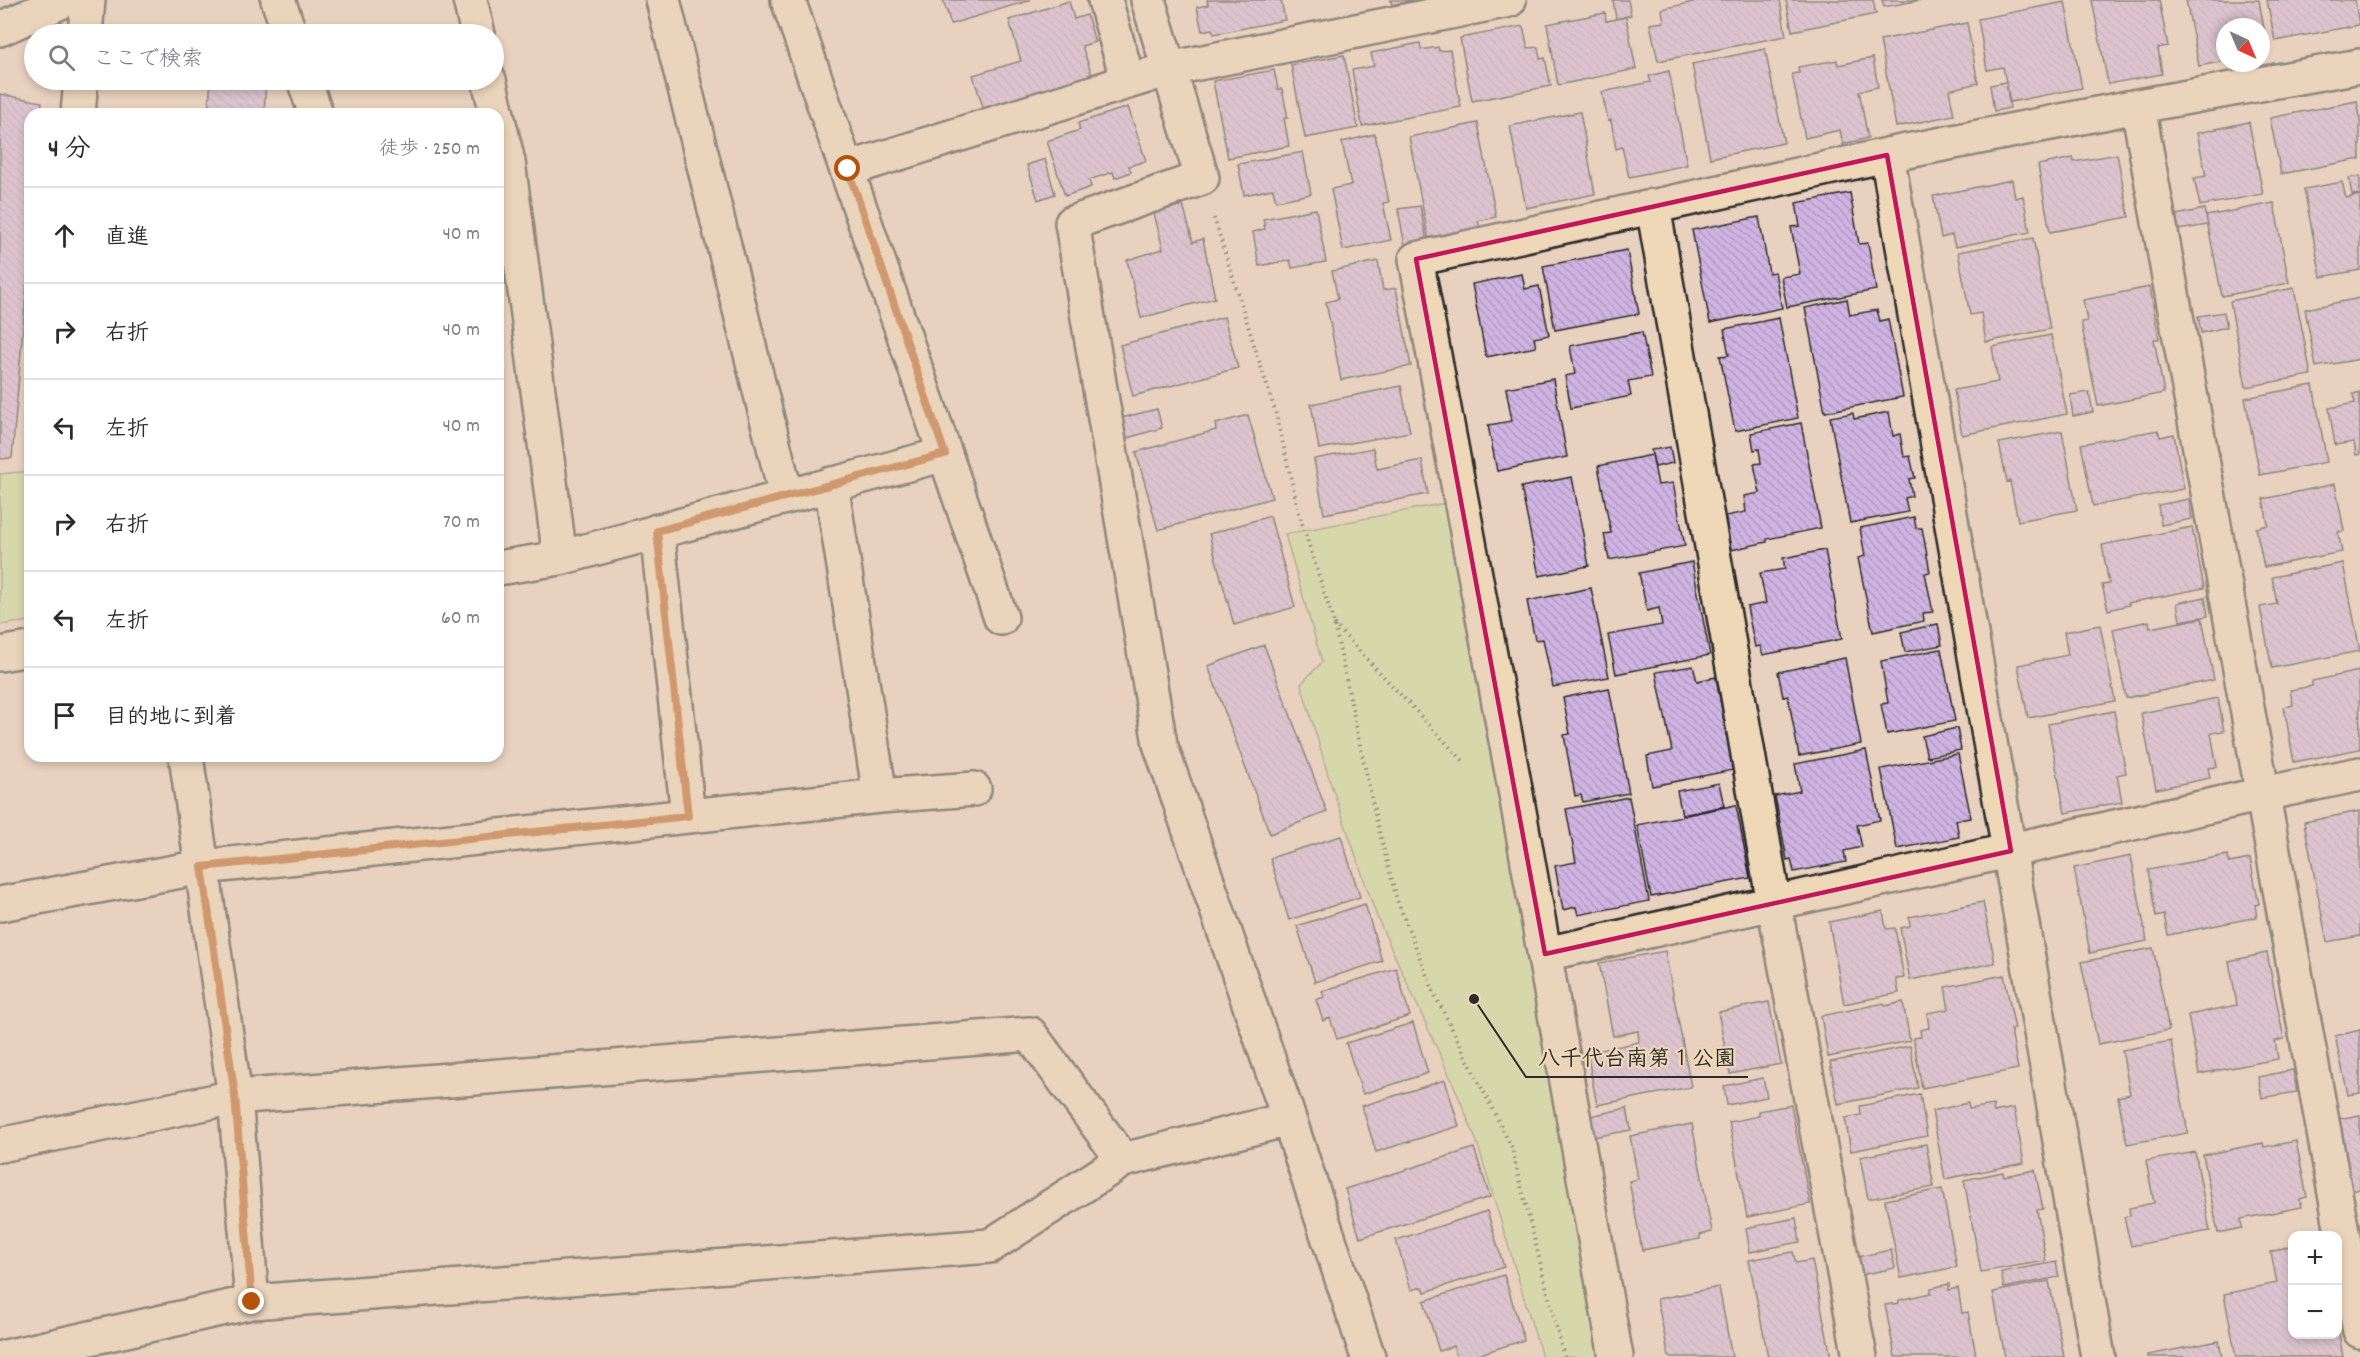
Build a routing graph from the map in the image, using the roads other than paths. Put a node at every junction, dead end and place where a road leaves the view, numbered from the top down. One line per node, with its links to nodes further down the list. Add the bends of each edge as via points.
1 (66, 0): 13 (street)
2 (88, 0): 10 (street)
3 (278, 0): 11 (street)
4 (470, 0): 12 (street)
5 (663, 0): 30 (street)
6 (788, 0): 26 (street)
7 (1105, 0): 16 (street)
8 (1148, 0): 15 (street)
9 (1509, 0): 15 (street)
10 (86, 24)
11 (286, 24)
12 (476, 24)
13 (0, 29)
14 (2360, 66): 20 (street)
15 (1169, 69): 16 (street); 49 (street, via 1202,178 1072,223 1160,744)
16 (1128, 81): 26 (street)
17 (80, 90): 21 (street)
18 (308, 90): 22 (street)
19 (491, 90): 23 (street)
20 (2138, 106): 25 (street); 40 (street)
21 (79, 108)
22 (314, 108)
23 (496, 108)
24 (504, 145): 32 (street)
25 (1887, 155): 27 (street); 43 (street)
26 (848, 169): 28 (street)
27 (1653, 206): 45 (street); 47 (street, via 1416,259)
28 (945, 454): 29 (street); 34 (street)
29 (831, 484): 30 (street); 41 (street)
30 (786, 495): 31 (street)
31 (657, 531): 32 (street); 42 (street)
32 (560, 558): 33 (street)
33 (504, 567)
34 (1001, 618)
35 (24, 650): 36 (street)
36 (0, 654)
37 (187, 762): 44 (street)
38 (2360, 774): 40 (street)
39 (974, 789): 41 (street)
40 (2263, 794): 43 (street); 53 (street)
41 (880, 796): 42 (street)
42 (688, 816): 44 (street)
43 (2011, 851): 45 (street); 58 (street)
44 (202, 867): 46 (street); 48 (street)
45 (1773, 903): 47 (street); 57 (street)
46 (0, 904)
47 (1545, 954): 56 (street)
48 (235, 1096): 50 (street); 51 (street, via 1030,1034); 52 (street)
49 (1289, 1119): 51 (street); 55 (street)
50 (0, 1145)
51 (1123, 1160): 52 (street, via 990,1246)
52 (252, 1302): 54 (street)
53 (2360, 1331)
54 (5, 1357)
55 (1368, 1357)
56 (1616, 1357)
57 (1860, 1357)
58 (2098, 1357)

